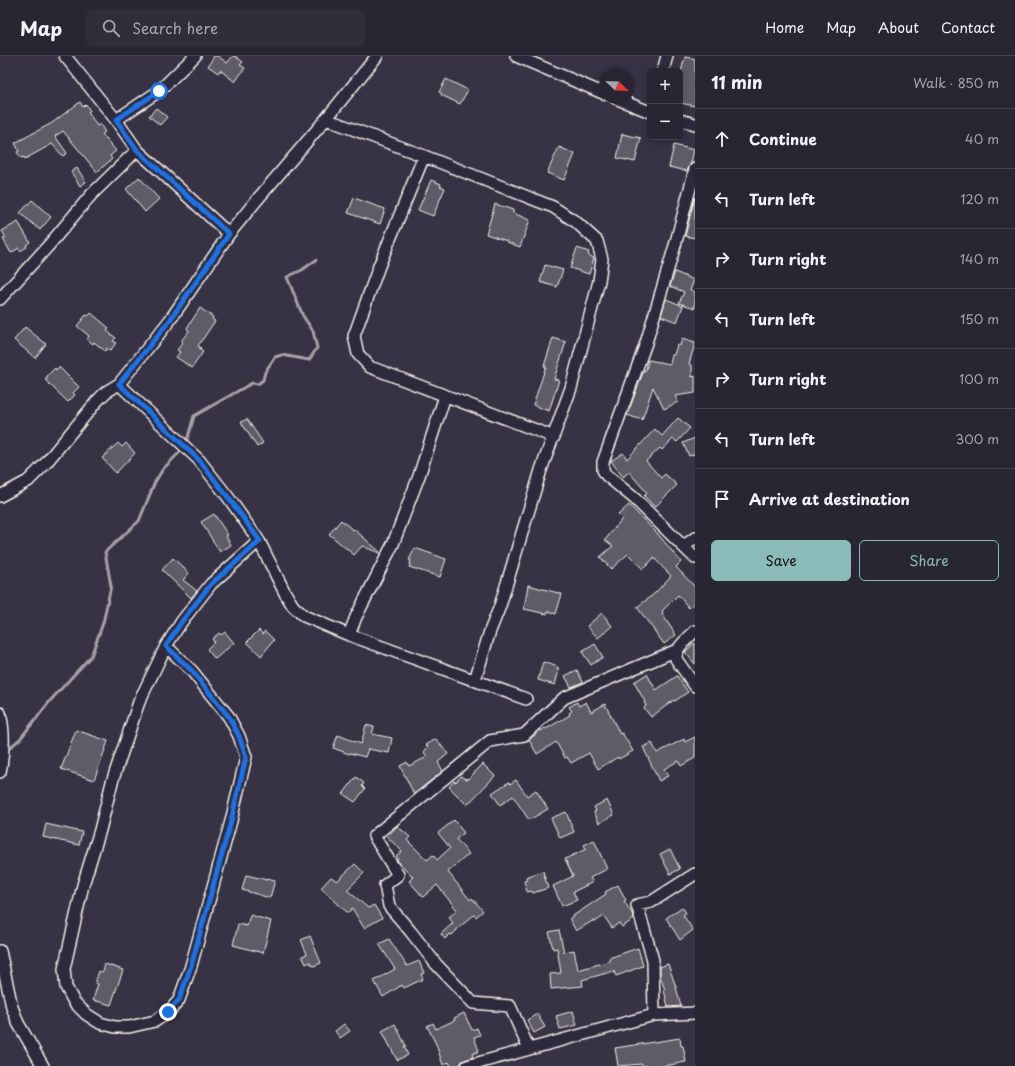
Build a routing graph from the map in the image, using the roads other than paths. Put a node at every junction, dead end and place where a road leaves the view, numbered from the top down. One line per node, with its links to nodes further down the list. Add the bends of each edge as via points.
1 (65, 56): 11 (street)
2 (195, 56): 11 (street, via 159,91)
3 (377, 56): 10 (street)
4 (516, 56): 7 (street)
5 (667, 56): 6 (street)
6 (664, 68)
7 (599, 91)
8 (630, 104): 9 (street)
9 (647, 111)
10 (326, 119): 15 (street); 17 (street)
11 (116, 120): 14 (street)
12 (683, 121): 13 (street)
13 (695, 124)
14 (137, 150): 17 (street); 18 (street, via 91,195)
15 (424, 156): 20 (street, via 379,266 354,336 358,354 370,367); 21 (street, via 553,207 576,222 597,241 602,259 600,281 571,388)
16 (695, 169): 25 (street, via 646,343 602,462 606,475)
17 (229, 234): 19 (street, via 170,320)
18 (0, 299)
19 (119, 384): 22 (street, via 97,401 28,481); 24 (street, via 199,460)
20 (445, 396): 21 (street); 28 (street, via 393,544)
21 (554, 436): 31 (street)
22 (0, 496)
23 (695, 538): 25 (street)
24 (260, 541): 28 (street, via 293,606 304,616); 29 (street, via 211,584)
25 (684, 546): 26 (street)
26 (695, 558)
27 (695, 632): 30 (street)
28 (349, 635): 31 (street)
29 (166, 646): 29 (street, via 192,671 229,717 246,757 193,959 179,1000 155,1021 129,1027 114,1027 100,1023 74,1002 66,987 64,969 83,885 112,782 139,702)
30 (677, 650): 32 (street, via 676,659); 40 (street, via 564,698 524,735 490,741 374,836 398,874 385,885 389,906 436,964 473,1003 510,1006)
31 (475, 680): 33 (street)
32 (695, 686)
33 (526, 698)
34 (0, 713): 35 (street, via 4,733)
35 (0, 772)
36 (695, 874): 39 (street, via 651,902 637,906 653,960)
37 (0, 951): 41 (street, via 12,1007 18,1023)
38 (695, 1013): 39 (street)
39 (654, 1015): 40 (street)
40 (529, 1049): 42 (street)
41 (43, 1066)
42 (467, 1066)

